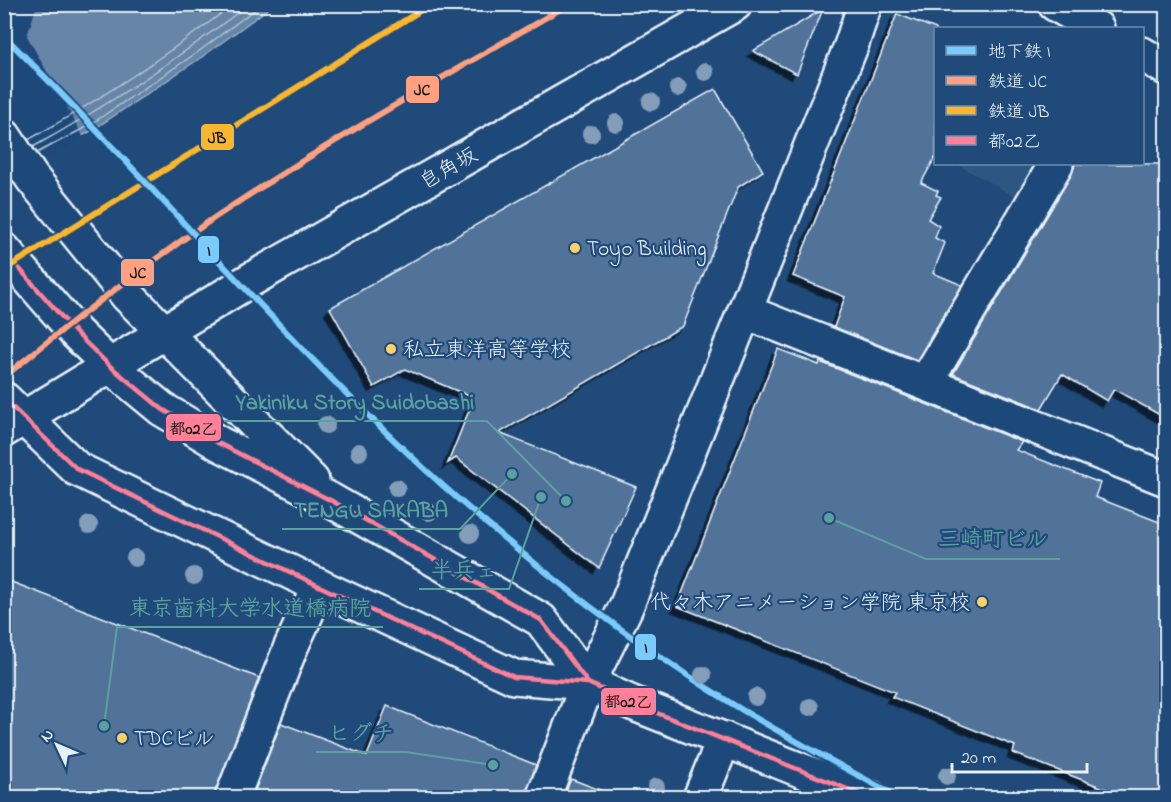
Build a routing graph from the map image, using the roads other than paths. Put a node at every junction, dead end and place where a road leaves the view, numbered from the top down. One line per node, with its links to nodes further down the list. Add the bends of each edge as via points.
1 (735, 4): 11 (street, 皀角坂)
2 (865, 4): 10 (street)
3 (1055, 4): 4 (street)
4 (1096, 27)
5 (1144, 55): 6 (street)
6 (1167, 68)
7 (4, 136): 11 (street, via 32,178)
8 (1055, 165): 13 (street)
9 (4, 250): 12 (street)
10 (746, 312): 13 (street); 18 (street, via 626,607)
11 (162, 333): 12 (street, 皀角坂); 16 (street)
12 (110, 366): 14 (street, 皀角坂); 16 (street, via 162,409 220,444)
13 (926, 382): 15 (street)
14 (11, 416): 17 (street, via 77,469)
15 (1167, 479)
16 (332, 501): 18 (street, via 541,620)
17 (319, 586): 18 (street, via 514,677); 20 (street)
18 (588, 683): 19 (street); 21 (street)
19 (724, 739): 22 (street); 23 (street)
20 (232, 798)
21 (543, 798)
22 (700, 798)
23 (871, 798)

